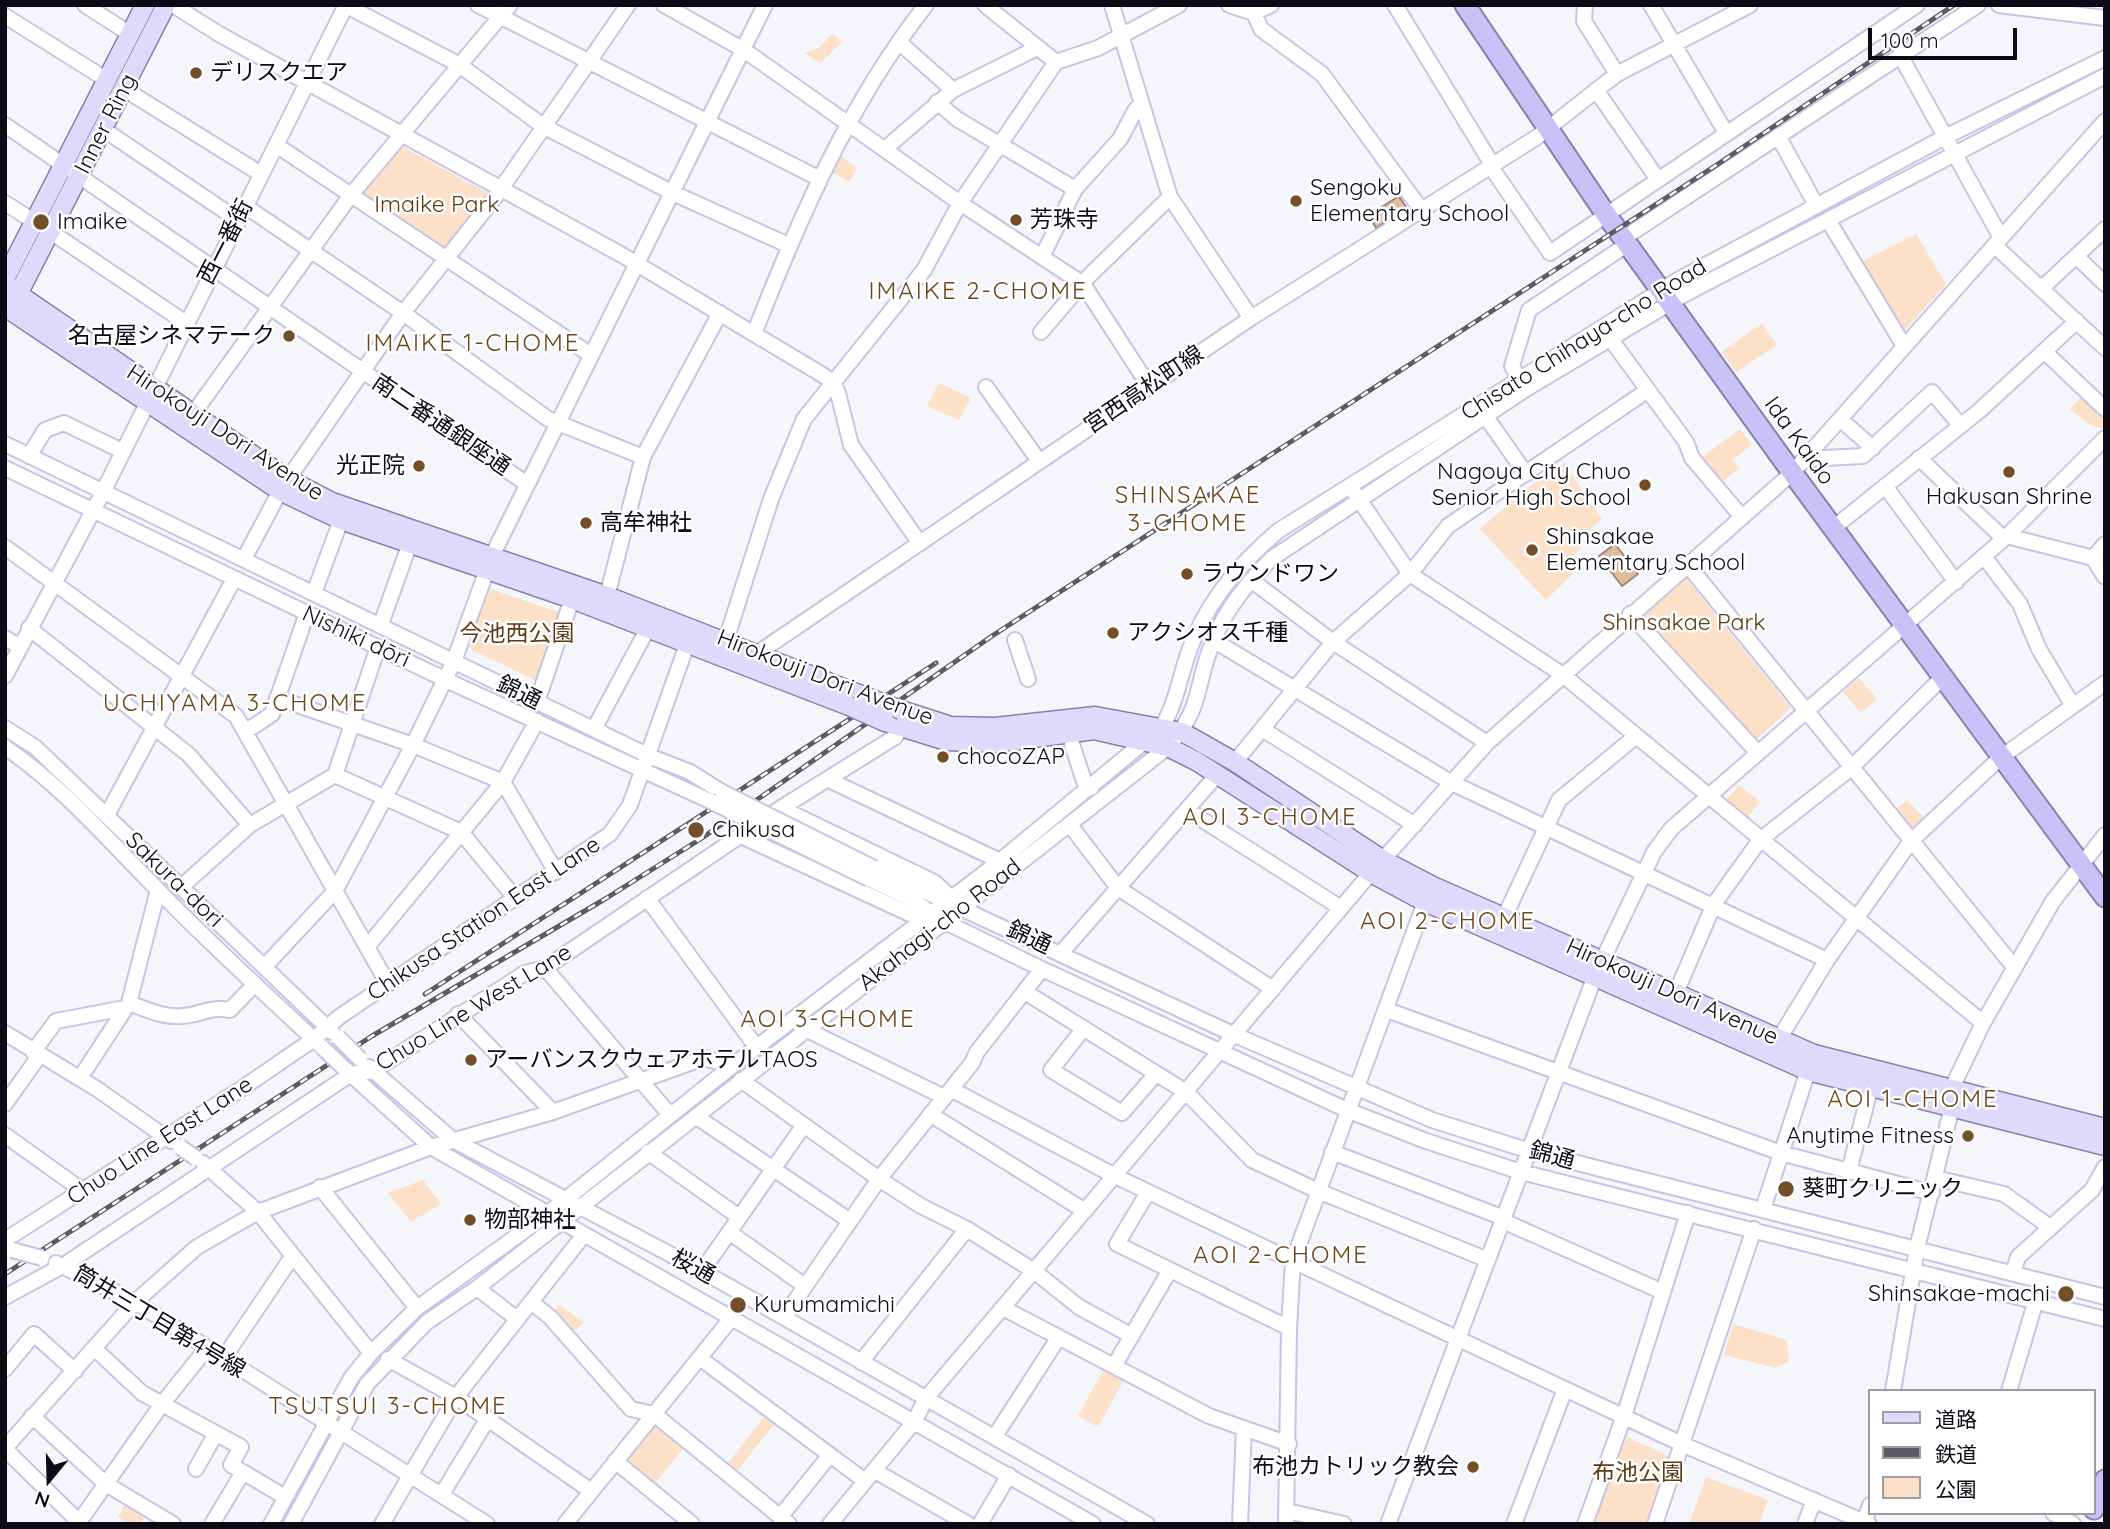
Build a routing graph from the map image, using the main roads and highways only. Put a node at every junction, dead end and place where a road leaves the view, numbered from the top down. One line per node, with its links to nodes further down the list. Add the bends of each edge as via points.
1 (145, 5): 4 (main road, Inner Ring)
2 (166, 5): 5 (main road, Inner Ring, via 51,232)
3 (1465, 5): 14 (highway, Ida Kaido, via 1542,133 1611,209 1666,297 1798,466 1832,529)
4 (5, 279)
5 (12, 290): 6 (main road, Inner Ring); 7 (main road, Hirokouji Dori Avenue)
6 (7, 312): 7 (main road, Hirokouji Dori Avenue)
7 (150, 395): 8 (main road, Hirokouji Dori Avenue); 8 (main road, Hirokouji Dori Avenue, via 193,414)
8 (284, 485): 9 (main road, Hirokouji Dori Avenue); 9 (main road, Hirokouji Dori Avenue, via 341,520)
9 (489, 563): 10 (main road, Hirokouji Dori Avenue, via 607,596); 10 (main road, Hirokouji Dori Avenue, via 648,628)
10 (690, 635): 11 (main road, Hirokouji Dori Avenue); 11 (main road, Hirokouji Dori Avenue, via 726,640)
11 (856, 701): 12 (main road, Hirokouji Dori Avenue, bridge)
12 (896, 720): 13 (main road, Hirokouji Dori Avenue, via 946,741 997,743 1094,730 1168,747); 13 (main road, Hirokouji Dori Avenue, via 995,727 1095,716 1182,732 1235,762)
13 (1377, 867): 15 (main road, Hirokouji Dori Avenue, via 1504,918); 15 (main road, Hirokouji Dori Avenue, via 1425,902)
14 (2105, 898)
15 (1599, 969): 16 (main road, Hirokouji Dori Avenue, via 1676,993 1814,1054); 16 (main road, Hirokouji Dori Avenue, via 1808,1071)
16 (1952, 1098): 17 (main road, Hirokouji Dori Avenue); 18 (main road, Hirokouji Dori Avenue)
17 (2105, 1128)
18 (2105, 1146)
19 (2105, 1480): 20 (highway)
20 (2096, 1503)

